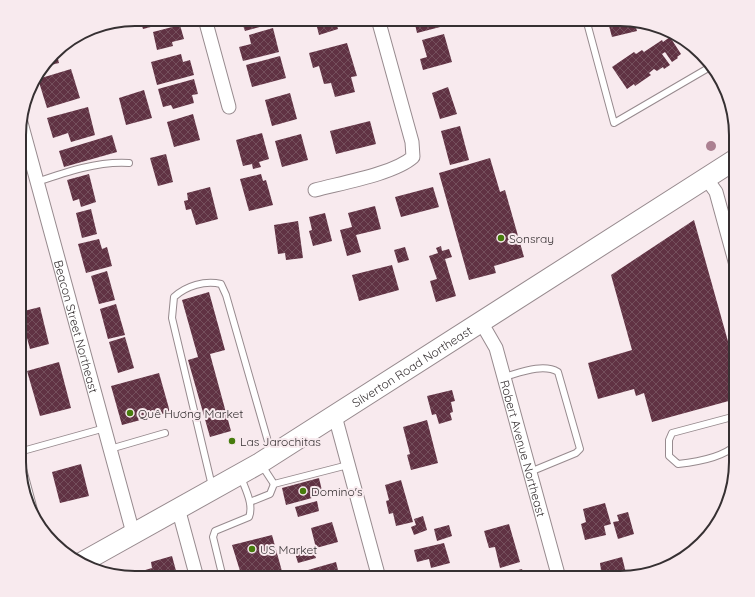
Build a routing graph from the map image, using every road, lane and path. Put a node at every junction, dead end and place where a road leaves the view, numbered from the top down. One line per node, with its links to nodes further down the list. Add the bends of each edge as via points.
1 (207, 26): 5 (street)
2 (380, 26): 11 (street, via 412,142 413,157 405,164)
3 (588, 26): 4 (lane, via 614,123)
4 (706, 69)
5 (229, 107)
6 (26, 140): 10 (street, Beacon Street Northeast)
7 (129, 163): 10 (lane, via 116,162 93,166)
8 (729, 163): 9 (main road, Silverton Road Northeast)
9 (706, 178): 12 (street, via 716,192); 13 (main road, Silverton Road Northeast)
10 (38, 182): 17 (street, Beacon Street Northeast)
11 (315, 190)
12 (729, 239)
13 (481, 322): 14 (street, Robert Avenue Northeast, via 496,348); 15 (main road, Silverton Road Northeast)
14 (504, 377): 24 (street, Robert Avenue Northeast); 24 (lane, via 546,368 558,372 580,449)
15 (335, 416): 22 (main road, Silverton Road Northeast); 23 (street)
16 (729, 417): 21 (lane, via 672,433 669,440 669,456 678,464)
17 (105, 428): 19 (street, Beacon Street Northeast); 20 (lane)
18 (165, 433): 19 (lane)
19 (110, 449): 30 (street, Beacon Street Northeast)
20 (26, 451)
21 (729, 452)
22 (266, 459): 25 (main road, Silverton Road Northeast); 26 (lane); 27 (lane, via 226,295 221,284 201,284 180,292 174,297 172,318)
23 (348, 465): 26 (lane); 34 (street)
24 (530, 472): 35 (street, Robert Avenue Northeast)
25 (240, 474): 27 (main road, Silverton Road Northeast); 28 (lane)
26 (274, 484): 28 (lane, via 270,494)
27 (213, 489): 29 (main road, Silverton Road Northeast)
28 (250, 502): 33 (lane, via 249,517 214,531 214,545)
29 (178, 508): 30 (main road, Silverton Road Northeast); 32 (street)
30 (133, 533): 31 (main road, Silverton Road Northeast)
31 (87, 560)
32 (195, 571)
33 (221, 571)
34 (377, 571)
35 (557, 571)

